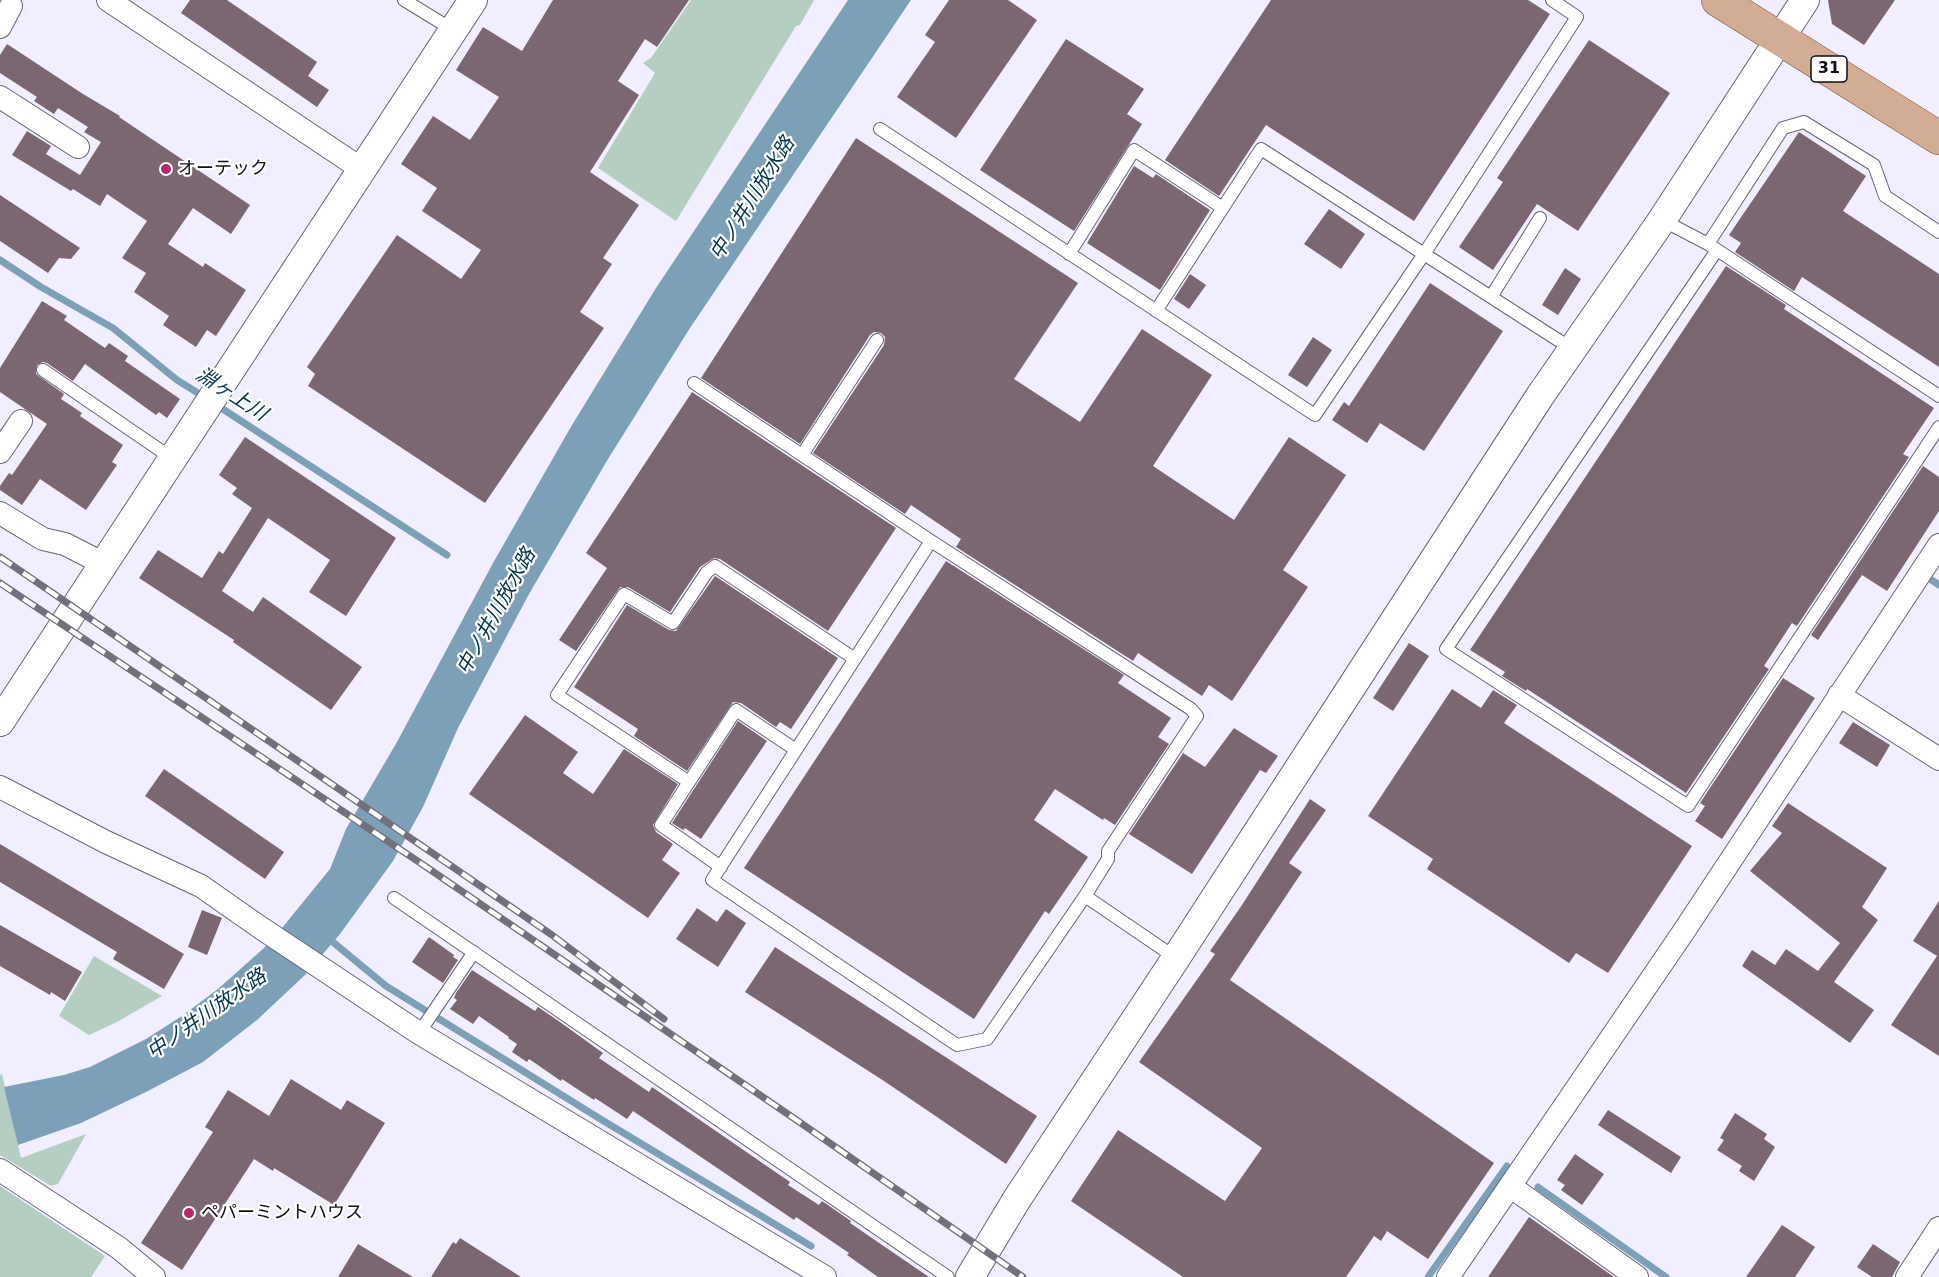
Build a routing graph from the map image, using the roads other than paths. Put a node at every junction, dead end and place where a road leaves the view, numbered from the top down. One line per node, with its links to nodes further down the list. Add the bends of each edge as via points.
1 (108, 0): 8 (street)
2 (473, 0): 10 (street)
3 (1552, 0): 23 (lane, via 1577,17)
4 (1718, 0): 11 (main road, 31)
5 (1805, 0): 11 (street)
6 (408, 1): 10 (lane)
7 (10, 2): 9 (street)
8 (132, 7): 16 (street)
9 (0, 27)
10 (453, 30): 16 (street)
11 (1779, 38): 14 (main road, 31); 19 (street)
12 (0, 97): 15 (street)
13 (880, 129): 22 (lane)
14 (1939, 138)
15 (78, 147)
16 (363, 170): 35 (street)
17 (1223, 208): 22 (lane, via 1134,150); 23 (lane, via 1261,149); 25 (lane)
18 (1540, 218): 24 (lane)
19 (1662, 220): 21 (lane); 27 (street)
20 (1939, 232): 21 (lane, via 1885,196 1874,165 1804,122 1783,128)
21 (1713, 247): 30 (lane); 32 (lane, via 1446,649 1688,806)
22 (1069, 254): 25 (lane)
23 (1424, 254): 24 (lane); 25 (lane, via 1315,415)
24 (1491, 297): 27 (lane)
25 (1156, 311)
26 (877, 340): 34 (lane)
27 (1572, 349): 51 (street)
28 (43, 370): 35 (lane)
29 (694, 383): 34 (lane)
30 (1939, 396)
31 (21, 421): 33 (street)
32 (1939, 427)
33 (0, 452)
34 (802, 455): 37 (lane)
35 (173, 459): 39 (street)
36 (0, 513): 39 (street, via 43,540 64,544)
37 (932, 541): 40 (lane); 48 (lane, via 1197,716 1108,851 1108,859)
38 (1939, 545): 41 (street)
39 (104, 564): 42 (street)
40 (855, 659): 43 (lane); 45 (lane, via 714,566 672,623 624,594 557,695)
41 (1839, 695): 44 (street); 54 (street)
42 (0, 722)
43 (796, 750): 45 (lane, via 736,710); 47 (lane)
44 (1939, 759)
45 (689, 782): 47 (lane, via 661,825)
46 (0, 787): 52 (street, via 201,886)
47 (721, 867): 48 (lane, via 712,880 957,1045 987,1039)
48 (1084, 897): 51 (lane)
49 (394, 898): 50 (lane)
50 (474, 952): 52 (lane); 58 (lane)
51 (1176, 958): 59 (street)
52 (419, 1033): 57 (street)
53 (0, 1170): 56 (street, via 119,1248)
54 (1510, 1186): 60 (street); 61 (street)
55 (1939, 1228): 62 (street)
56 (154, 1277)
57 (825, 1277)
58 (948, 1277)
59 (970, 1277)
60 (1448, 1277)
61 (1637, 1277)
62 (1908, 1277)

